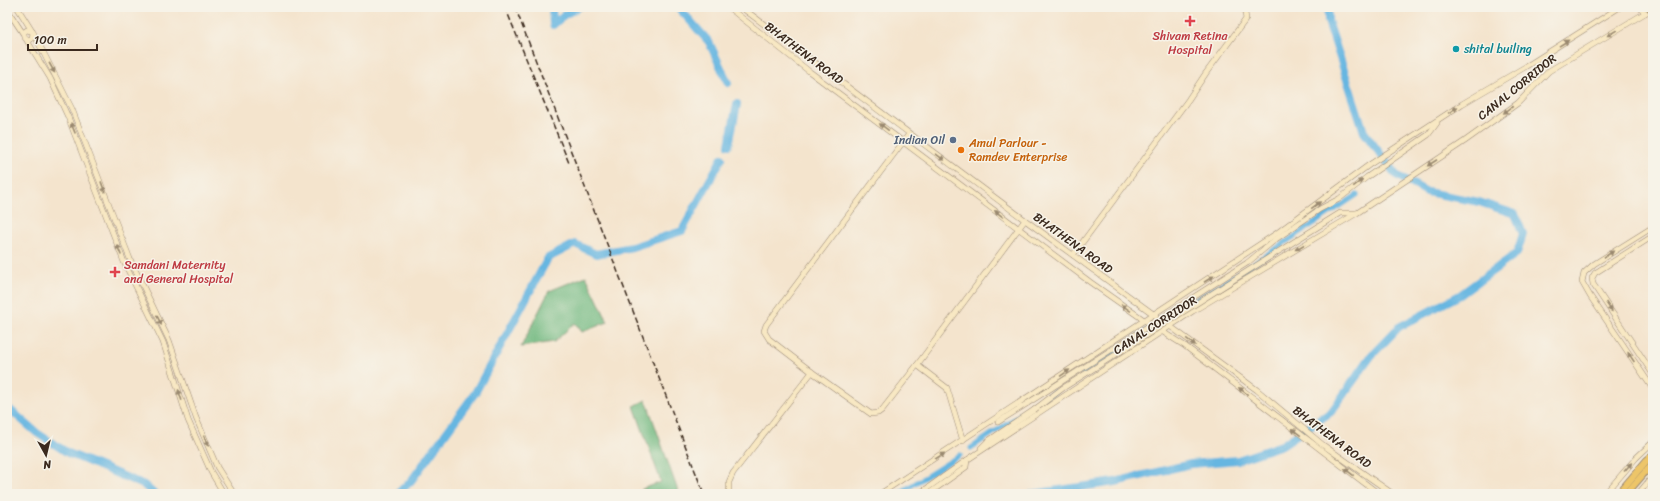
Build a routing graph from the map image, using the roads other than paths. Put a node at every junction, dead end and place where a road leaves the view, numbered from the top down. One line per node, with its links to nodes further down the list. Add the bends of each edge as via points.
1 (17, 7): 10 (main road)
2 (728, 7): 14 (main road, BHATHENA ROAD, one-way to 2)
3 (741, 7): 13 (main road, BHATHENA ROAD)
4 (1244, 7): 22 (main road, via 1246,19)
5 (1620, 7): 12 (main road, one-way to 5)
6 (1640, 7): 8 (main road)
7 (7, 9): 11 (main road)
8 (1647, 10): 9 (highway, bridge); 17 (main road, CANAL CORRIDOR, one-way to 17, via 1549,71 1518,103)
9 (1653, 10)
10 (32, 32): 11 (main road, via 27,30); 11 (main road, via 31,39); 41 (main road, one-way to 41, via 72,109 125,246 169,340 196,418 218,467)
11 (25, 37): 40 (main road, one-way to 11, via 211,472 188,420 163,342 124,262 68,117 50,78)
12 (1440, 119): 15 (main road, via 1369,165); 16 (main road, one-way to 12, via 1428,135)
13 (910, 134): 14 (main road); 18 (main road, BHATHENA ROAD, one-way to 18)
14 (904, 142): 20 (main road, BHATHENA ROAD, one-way to 14); 28 (main road, via 765,328 768,339)
15 (1336, 190): 16 (main road); 23 (main road, one-way to 15, via 1277,233)
16 (1338, 199): 31 (main road, bridge, via 1320,209 1248,263 982,432)
17 (1357, 213): 25 (main road, CANAL CORRIDOR, one-way to 25, via 1193,311); 35 (main road, bridge, via 1340,213 1276,253 1063,388 988,441)
18 (1025, 220): 20 (main road); 22 (main road, BHATHENA ROAD)
19 (1653, 227): 30 (main road, one-way to 19, via 1582,282 1584,273 1594,264)
20 (1018, 228): 24 (main road, BHATHENA ROAD, one-way to 20); 27 (main road)
21 (1653, 236): 29 (main road, one-way to 29, via 1595,273 1592,280)
22 (1073, 255): 23 (main road, BHATHENA ROAD)
23 (1153, 315): 24 (main road); 25 (main road, BHATHENA ROAD)
24 (1144, 320): 26 (main road, BHATHENA ROAD); 31 (main road, one-way to 24)
25 (1171, 327): 26 (main road, CANAL CORRIDOR); 34 (main road, BHATHENA ROAD, one-way to 34, via 1257,390)
26 (1162, 332): 34 (main road, BHATHENA ROAD, one-way to 26, via 1274,415 1185,346); 35 (main road, CANAL CORRIDOR)
27 (917, 365): 28 (main road, via 882,410 874,414); 32 (main road, via 947,388)
28 (812, 372): 42 (main road, via 733,473 729,482)
29 (1653, 374)
30 (1653, 389)
31 (969, 437): 32 (main road)
32 (963, 441): 43 (main road, one-way to 32)
33 (1653, 442): 48 (main road, one-way to 33)
34 (1321, 447): 46 (main road, one-way to 34); 47 (main road, BHATHENA ROAD)
35 (976, 454): 37 (main road, CANAL CORRIDOR)
36 (1653, 455): 49 (highway)
37 (967, 460): 44 (main road); 45 (main road, via 966,467)
38 (1653, 463): 50 (highway)
39 (1653, 476): 51 (main road)
40 (224, 494)
41 (234, 494)
42 (729, 494)
43 (880, 494)
44 (919, 494)
45 (928, 494)
46 (1379, 494)
47 (1393, 494)
48 (1605, 494)
49 (1618, 494)
50 (1626, 494)
51 (1638, 494)

